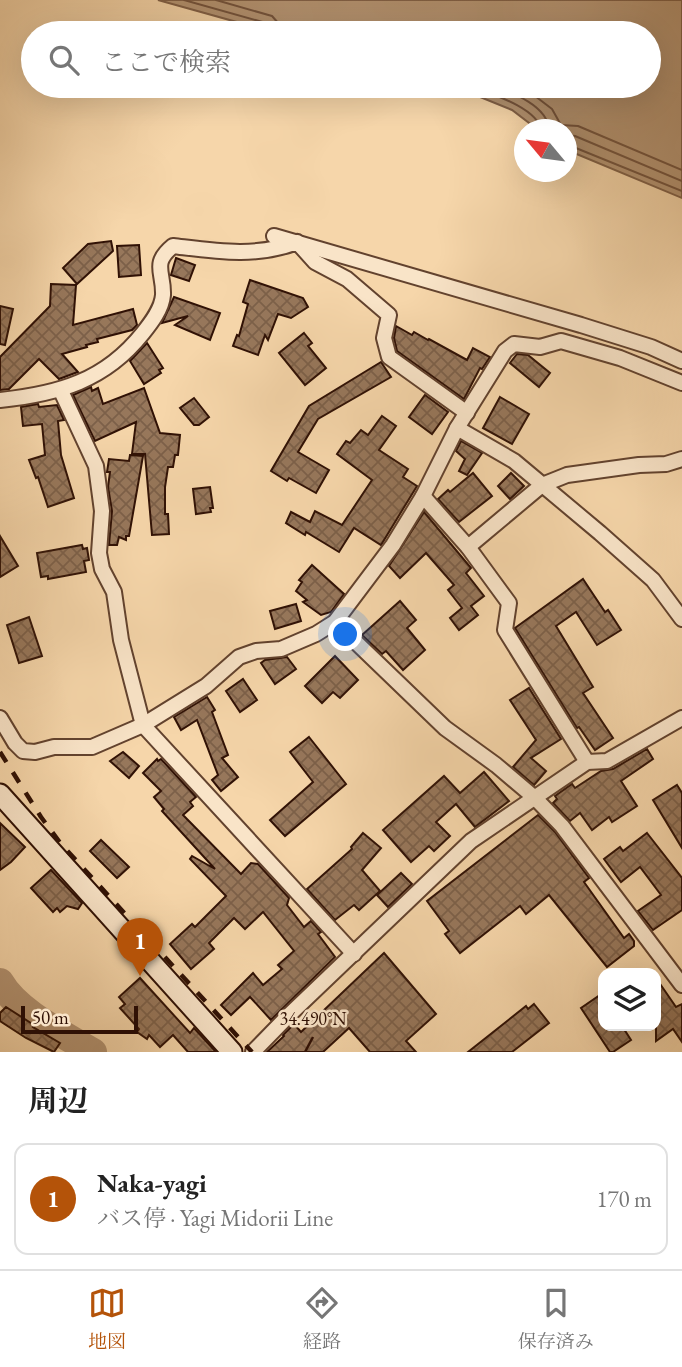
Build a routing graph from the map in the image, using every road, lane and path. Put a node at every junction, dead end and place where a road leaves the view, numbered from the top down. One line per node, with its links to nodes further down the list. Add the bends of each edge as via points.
1 (274, 236): 2 (street)
2 (298, 242): 3 (street, via 581,325); 5 (street, via 276,250 173,246 159,264 163,296 153,320 98,375); 7 (street, via 315,262 347,279 389,314 384,338 389,357)
3 (682, 360)
4 (682, 383): 7 (street, via 561,341 540,346 514,344)
5 (61, 391): 6 (street); 17 (street, via 96,466 102,511 99,553 114,592 121,640)
6 (0, 400)
7 (467, 413): 8 (street)
8 (457, 428): 10 (street, via 514,461); 11 (street)
9 (682, 459): 10 (street, via 567,475)
10 (542, 485): 12 (street); 13 (street, via 653,580)
11 (423, 496): 12 (street); 14 (street)
12 (468, 547): 18 (street, via 509,603 505,630)
13 (682, 619)
14 (335, 622): 17 (street, via 281,649 239,657 206,686); 20 (street, via 445,728)
15 (0, 718): 17 (street, via 23,751 35,752 92,747)
16 (682, 718): 18 (street, via 607,761)
17 (144, 725): 21 (street)
18 (587, 762): 20 (street)
19 (0, 794): 23 (main road)
20 (535, 798): 21 (street, via 471,841); 22 (street, via 562,826)
21 (354, 954): 24 (street)
22 (682, 985)
23 (232, 1052)
24 (253, 1052)

